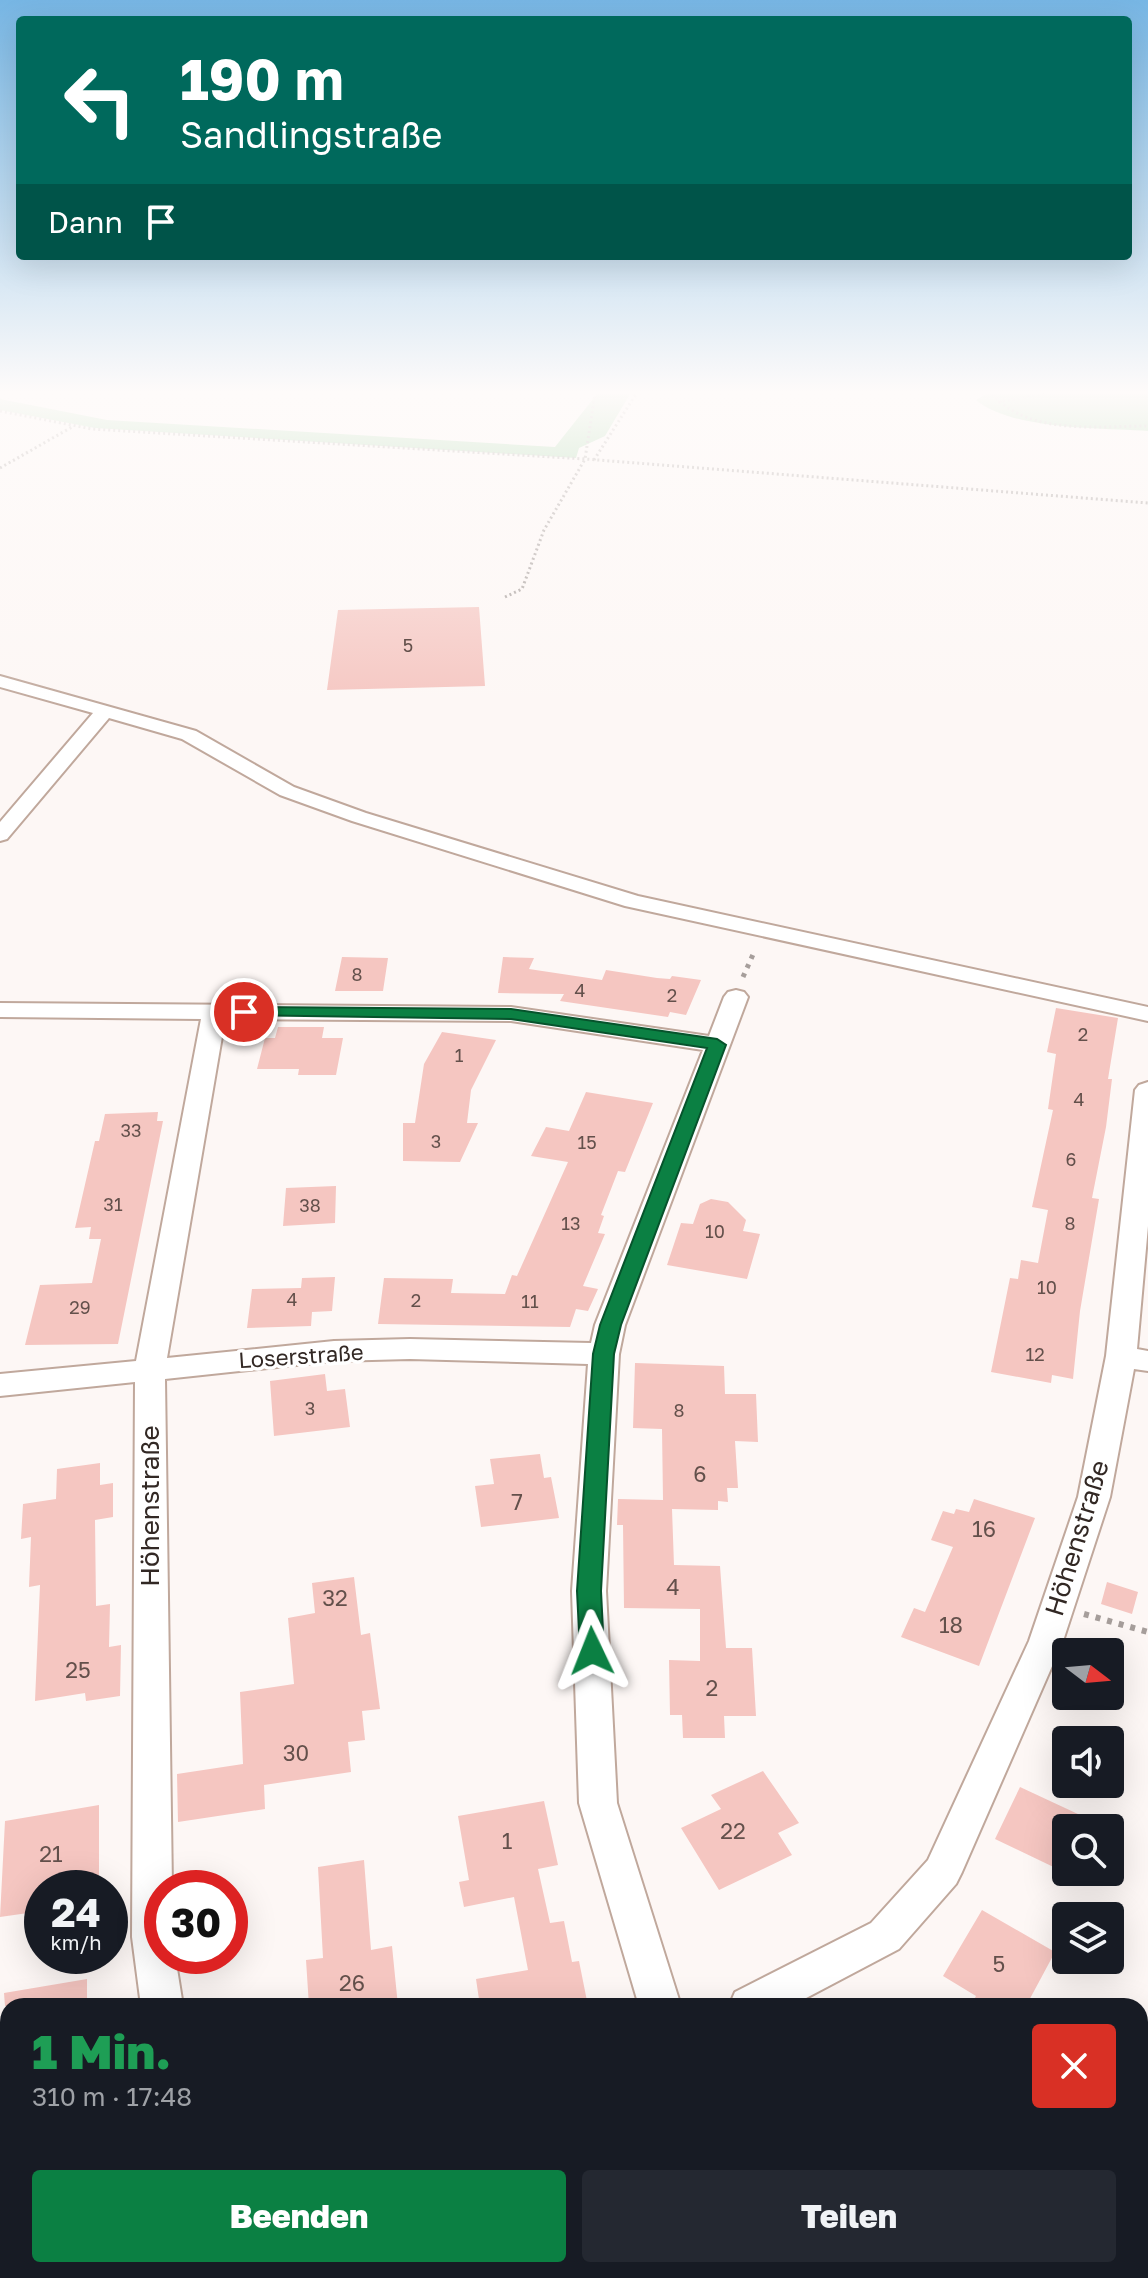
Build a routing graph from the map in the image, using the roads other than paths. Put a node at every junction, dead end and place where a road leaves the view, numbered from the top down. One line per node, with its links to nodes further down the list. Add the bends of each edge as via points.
1 (0, 681): 2 (street)
2 (106, 710): 3 (street); 7 (street, via 189,735 287,791 633,901)
3 (0, 835)
4 (736, 997): 8 (street)
5 (0, 1010): 6 (street)
6 (214, 1011): 8 (street, via 511,1014); 12 (street, Höhenstraße)
7 (1148, 1014)
8 (717, 1045): 10 (street, via 610,1325)
9 (1148, 1090): 11 (street, Höhenstraße)
10 (604, 1354): 12 (street, Loserstraße, via 334,1351); 15 (street, via 589,1591 598,1803)
11 (1135, 1359): 16 (street, Höhenstraße, via 1046,1641 942,1872 885,1936)
12 (150, 1368): 13 (street, Loserstraße); 14 (street, Höhenstraße, via 152,1937)
13 (0, 1385)
14 (161, 1998)
15 (658, 1998)
16 (765, 1998)

